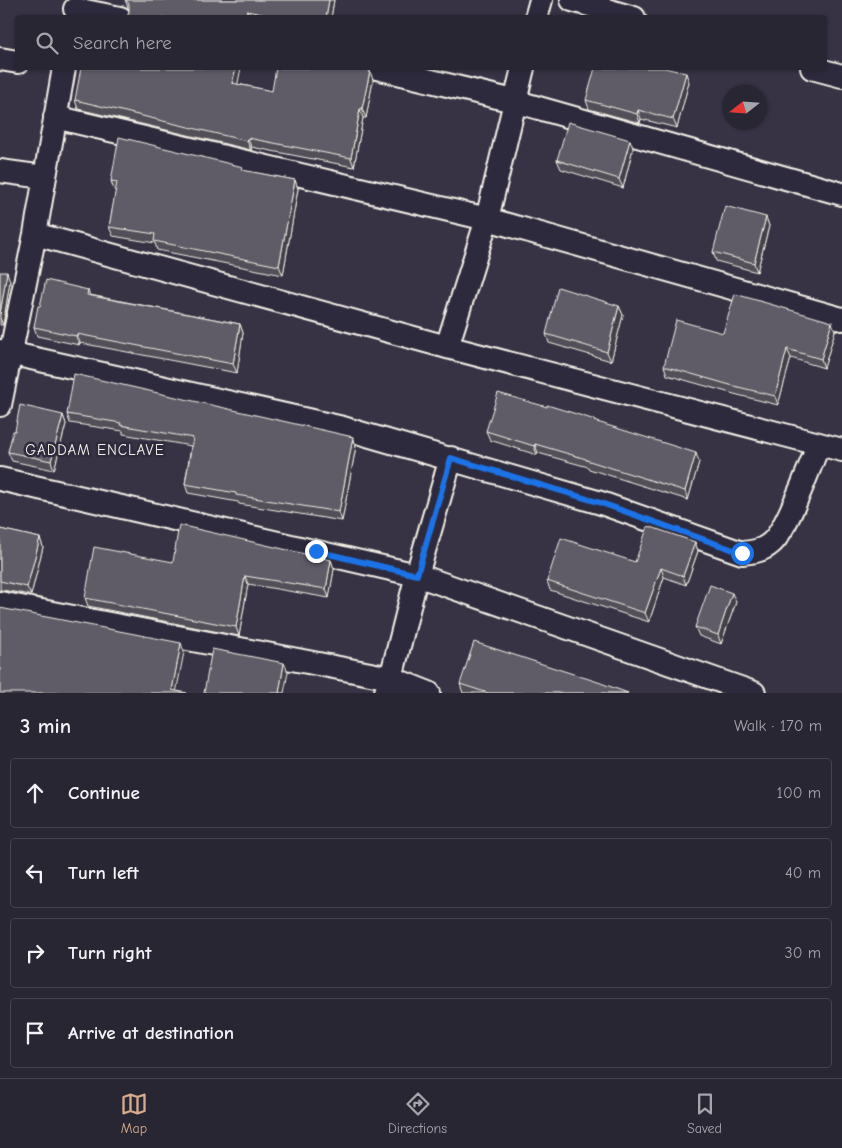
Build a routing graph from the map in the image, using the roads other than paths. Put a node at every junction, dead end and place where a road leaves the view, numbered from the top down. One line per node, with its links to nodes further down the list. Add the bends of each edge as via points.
1 (541, 0): 5 (street)
2 (572, 0): 6 (street)
3 (75, 9): 4 (street)
4 (105, 15)
5 (537, 15)
6 (624, 15)
7 (0, 60): 8 (street)
8 (15, 62)
9 (63, 70): 15 (street)
10 (385, 70): 14 (street)
11 (522, 70): 14 (street)
12 (820, 70): 13 (street)
13 (842, 76)
14 (514, 101): 18 (street); 19 (street)
15 (55, 117): 17 (street); 19 (street)
16 (0, 171): 17 (street)
17 (44, 176): 20 (street)
18 (842, 194)
19 (487, 219): 21 (street); 22 (street)
20 (35, 234): 22 (street); 23 (street)
21 (842, 319)
22 (448, 347): 25 (street)
23 (5, 352): 24 (street); 27 (street, via 344,428)
24 (0, 405)
25 (819, 444): 26 (street); 27 (street, via 784,526 772,543 758,551 742,553 601,503)
26 (842, 450)
27 (451, 458): 29 (street)
28 (0, 479): 29 (street)
29 (417, 575): 31 (street); 33 (street)
30 (0, 603): 31 (street)
31 (388, 686): 32 (street)
32 (428, 693)
33 (754, 693)

